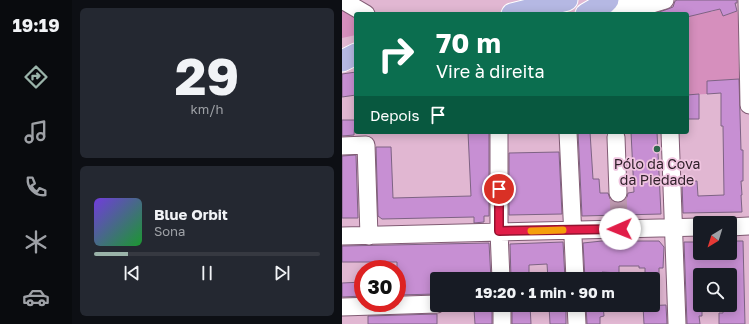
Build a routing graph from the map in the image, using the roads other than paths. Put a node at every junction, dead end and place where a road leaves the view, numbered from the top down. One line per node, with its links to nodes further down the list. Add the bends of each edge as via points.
1 (342, 0): 6 (street)
2 (665, 0): 4 (street, via 632,7)
3 (746, 0): 13 (street)
4 (606, 2): 8 (main road)
5 (556, 4): 7 (main road)
6 (363, 12)
7 (521, 12)
8 (589, 12)
9 (342, 54): 10 (main road)
10 (354, 54)
11 (354, 55): 12 (main road)
12 (342, 61)
13 (749, 105)
14 (499, 134): 25 (street)
15 (568, 134): 24 (street)
16 (670, 134): 23 (street)
17 (616, 137): 19 (street)
18 (342, 146): 27 (street, via 366,145)
19 (618, 193)
20 (749, 226): 22 (street)
21 (693, 227): 23 (street)
22 (737, 227)
23 (675, 228): 24 (street, via 619,222); 36 (street)
24 (574, 230): 25 (street); 29 (street)
25 (499, 231): 27 (street, via 484,234); 28 (street)
26 (342, 236): 27 (street)
27 (369, 236)
28 (501, 272)
29 (575, 272)
30 (430, 304): 31 (street)
31 (342, 306)
32 (502, 312): 34 (street)
33 (576, 312): 35 (street)
34 (502, 324)
35 (577, 324)
36 (677, 324)

